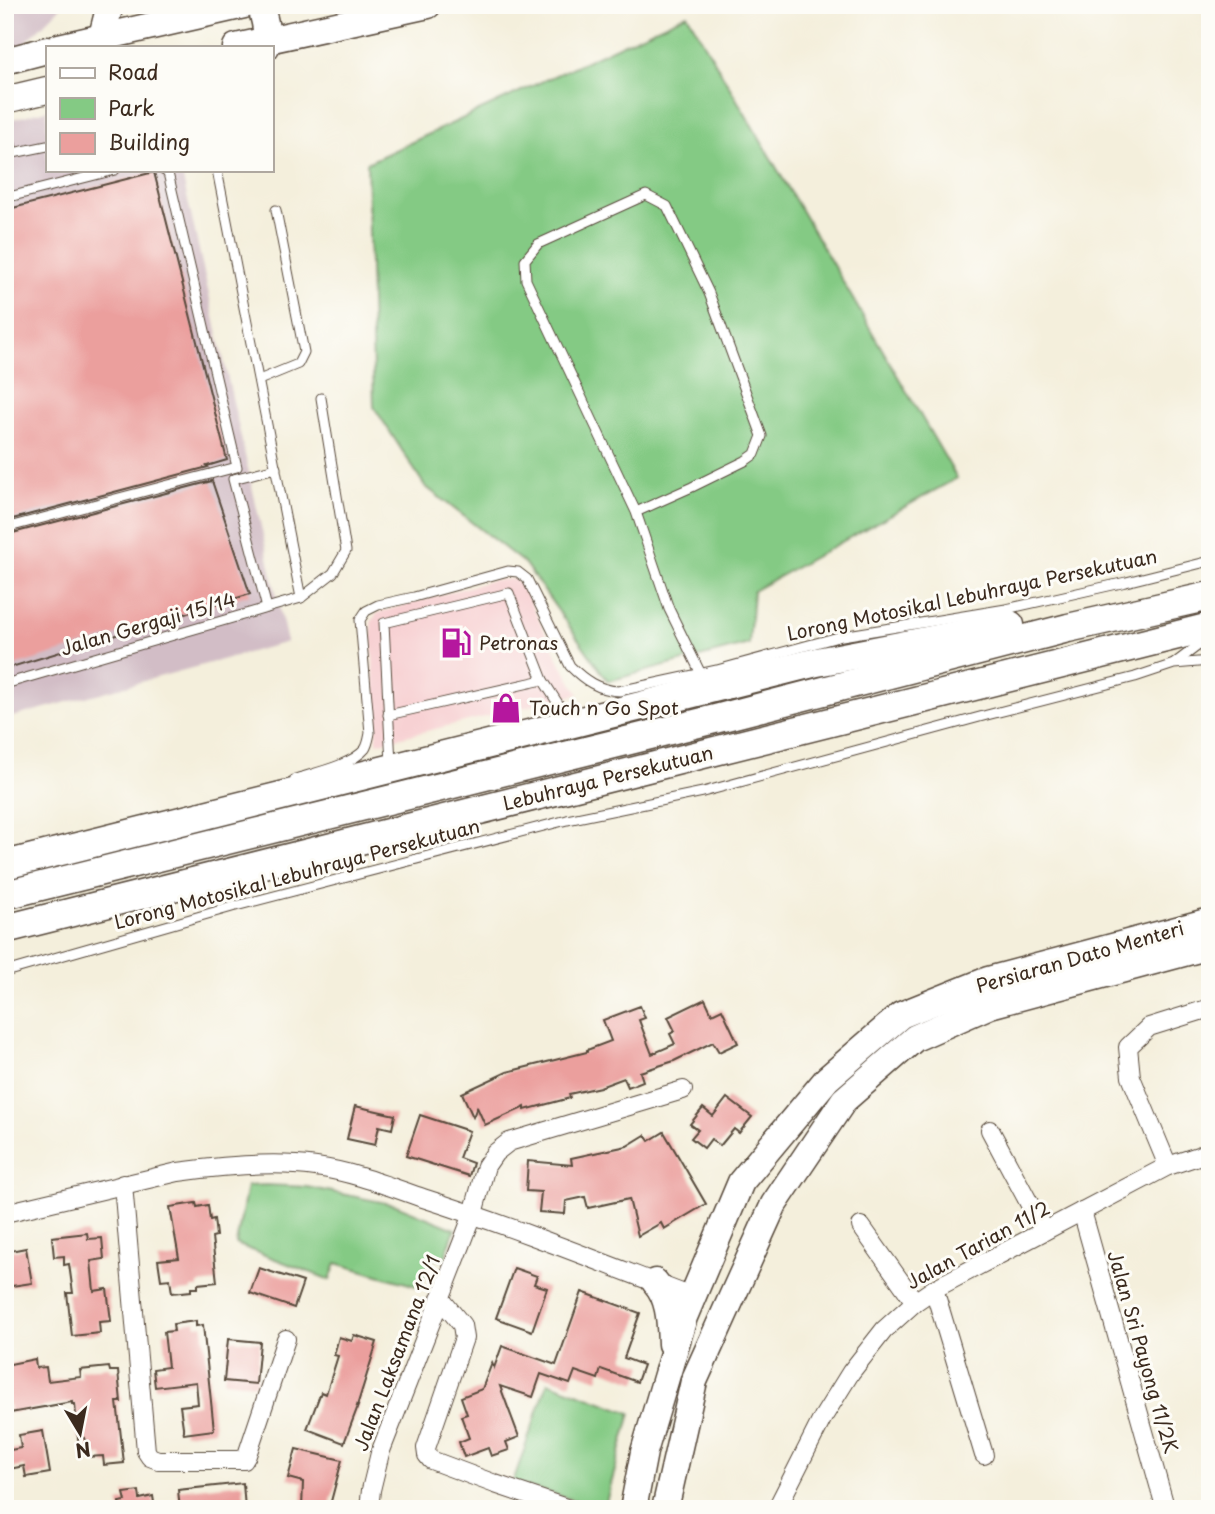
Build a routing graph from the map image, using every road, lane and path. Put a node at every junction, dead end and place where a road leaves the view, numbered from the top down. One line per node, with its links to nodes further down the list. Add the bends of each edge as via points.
1 (110, 5): 5 (main road)
2 (244, 5): 5 (main road)
3 (260, 5): 6 (main road)
4 (428, 5): 6 (main road)
5 (103, 42): 7 (main road)
6 (266, 44): 8 (main road)
7 (68, 46)
8 (246, 46)
9 (46, 50): 10 (main road)
10 (5, 61)
11 (46, 90): 12 (main road)
12 (5, 100)
13 (5, 133): 14 (lane, via 13,153)
14 (46, 146)
15 (107, 172): 18 (lane)
16 (166, 172): 24 (lane, via 237,467)
17 (217, 172): 20 (lane)
18 (5, 198)
19 (276, 210): 20 (lane, via 304,352 298,364)
20 (259, 380): 22 (lane)
21 (321, 398): 28 (lane, Jalan Gergaji 15/14, via 346,551 334,573)
22 (276, 468): 28 (lane); 29 (lane, via 233,479)
23 (636, 512): 23 (lane, via 745,461 755,454 762,436 709,293 667,206 646,195 538,244 524,260 526,280); 37 (lane, via 669,610)
24 (5, 528)
25 (1210, 561): 37 (lane, Lorong Motosikal Lebuhraya Persekutuan, via 1006,609 842,636)
26 (1210, 596): 32 (highway, Lebuhraya Persekutuan)
27 (414, 597): 30 (lane); 37 (lane, Lorong Motosikal Lebuhraya Persekutuan, via 518,572 527,579 570,666 604,691); 42 (lane, Lorong Motosikal Lebuhraya Persekutuan, via 378,605 360,620 370,733 365,750)
28 (301, 598): 29 (lane, Jalan Gergaji 15/14)
29 (267, 608): 38 (lane, Jalan Gergaji 15/14)
30 (419, 615): 36 (lane, via 509,593); 39 (lane, via 384,623)
31 (1210, 627): 46 (highway, Lebuhraya Persekutuan)
32 (1068, 628): 37 (highway, via 1038,619); 44 (highway, Lebuhraya Persekutuan)
33 (1210, 636): 35 (lane)
34 (1210, 661): 35 (lane, Lorong Motosikal Lebuhraya Persekutuan)
35 (1174, 664): 48 (lane, Lorong Motosikal Lebuhraya Persekutuan, via 703,792 568,820 232,907)
36 (544, 680): 39 (lane); 40 (lane)
37 (704, 682): 40 (highway)
38 (5, 684)
39 (388, 715): 41 (lane)
40 (571, 723): 41 (highway)
41 (392, 769): 43 (highway)
42 (289, 781)
43 (5, 865)
44 (5, 895)
45 (1210, 921): 61 (main road, Persiaran Dato Menteri, via 988,980 901,1015 827,1079 741,1182)
46 (5, 929)
47 (1210, 946): 58 (main road, Persiaran Dato Menteri, via 990,1005 915,1038 845,1100)
48 (5, 972)
49 (1210, 1008): 53 (street, via 1149,1027 1128,1047 1132,1077)
50 (683, 1090): 57 (street, Jalan Laksamana 12/1, via 509,1142 486,1166)
51 (990, 1130): 60 (street)
52 (1210, 1152): 53 (street, Jalan Tarian 11/2)
53 (1168, 1166): 55 (street, Jalan Tarian 11/2)
54 (124, 1184): 56 (street); 57 (street, via 205,1168 289,1164 343,1172); 65 (street, via 150,1457 244,1460)
55 (1082, 1211): 60 (street, Jalan Tarian 11/2); 69 (street, Jalan Sri Payong 11/2K)
56 (5, 1213)
57 (472, 1214): 61 (street); 63 (street, Jalan Laksamana 12/1)
58 (769, 1214): 61 (main road, via 713,1283); 67 (main road, Persiaran Dato Menteri)
59 (862, 1226): 64 (street)
60 (1044, 1231): 62 (street, Jalan Tarian 11/2)
61 (680, 1285): 66 (main road, Persiaran Dato Menteri, via 684,1317); 66 (main road, via 662,1290); 67 (main road, via 701,1306 704,1323)
62 (934, 1289): 64 (street, Jalan Tarian 11/2); 68 (street)
63 (440, 1298): 70 (street, Jalan Laksamana 12/1, via 380,1453); 71 (street, via 462,1325 464,1338 427,1455 467,1474)
64 (915, 1302): 74 (street, Jalan Tarian 11/2, via 884,1330 851,1372 823,1417)
65 (286, 1339)
66 (672, 1356): 72 (main road, Persiaran Dato Menteri)
67 (694, 1381): 73 (main road, Persiaran Dato Menteri)
68 (984, 1455)
69 (1164, 1503)
70 (369, 1509)
71 (569, 1509)
72 (633, 1509)
73 (665, 1509)
74 (779, 1509)

